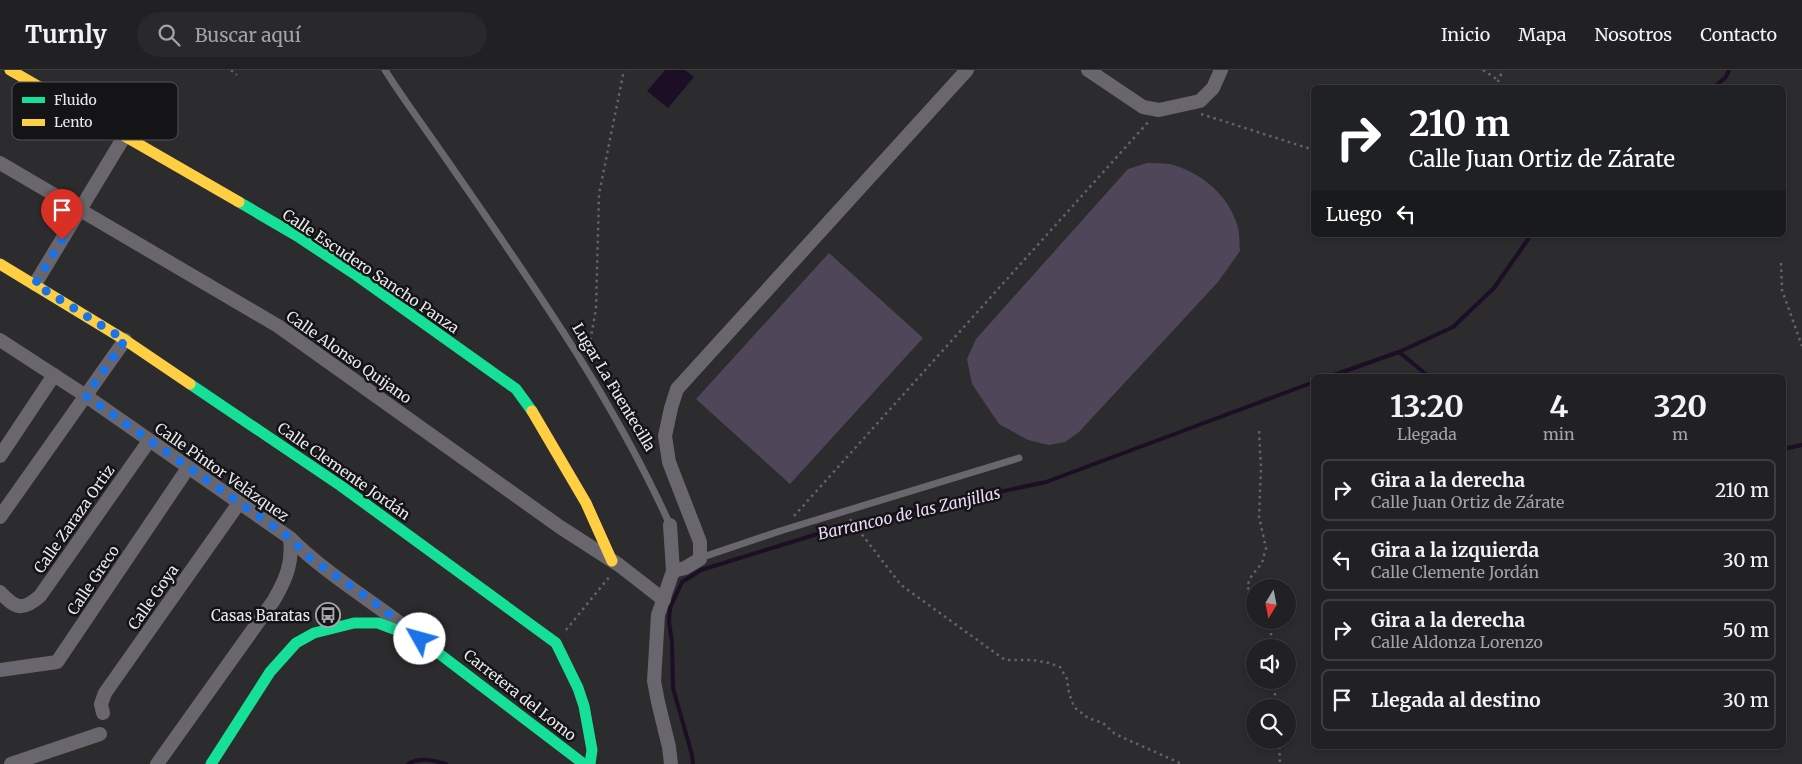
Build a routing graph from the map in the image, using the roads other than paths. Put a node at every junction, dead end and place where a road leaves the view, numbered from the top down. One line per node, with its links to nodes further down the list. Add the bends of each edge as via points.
1 (10, 70): 6 (street, Calle Escudero Sancho Panza)
2 (385, 70): 23 (lane, Lugar La Fuentecilla, via 570,342 651,484)
3 (967, 70): 25 (street, via 677,389 665,436 668,462 700,542)
4 (1088, 70): 5 (street, via 1143,107 1159,110 1200,101 1213,88)
5 (1221, 70)
6 (30, 82)
7 (122, 140): 10 (street)
8 (129, 140): 26 (street, Calle Escudero Sancho Panza, via 296,236 516,389 586,503)
9 (0, 163): 10 (street, Calle Alonso Quijano)
10 (79, 210): 12 (street); 26 (street, Calle Alonso Quijano, via 278,326 560,527)
11 (0, 264): 12 (street, Calle Clemente Jordán)
12 (35, 284): 14 (street, Calle Clemente Jordán)
13 (0, 340): 15 (street, Calle Pintor Velázquez)
14 (125, 340): 16 (street); 38 (street, Calle Clemente Jordán, via 342,486 556,643 584,706 592,750)
15 (54, 375): 16 (street, Calle Pintor Velázquez); 18 (street)
16 (86, 396): 17 (street, Calle Pintor Velázquez); 22 (street)
17 (149, 441): 20 (street, Calle Pintor Velázquez); 28 (street, Calle Zaraza Ortiz, via 40,596 30,605 18,606 11,604)
18 (0, 456)
19 (1020, 458): 25 (lane)
20 (188, 468): 21 (street, Calle Pintor Velázquez); 31 (street, Calle Greco, via 57,662)
21 (239, 503): 24 (street, Calle Pintor Velázquez); 32 (street, Calle Goya, via 105,693 101,704)
22 (0, 517)
23 (670, 525): 27 (street, Lugar La Fuentecilla)
24 (290, 538): 30 (street, Calle Pintor Velázquez, via 310,558 374,602); 35 (street, via 292,554 285,581 274,600)
25 (700, 559): 27 (street)
26 (616, 563): 29 (street, Calle Alonso Quijano)
27 (673, 571): 29 (street, Lugar La Fuentecilla)
28 (0, 592)
29 (664, 600): 39 (street, Lugar La Fuentecilla, via 658,615 654,681)
30 (420, 639): 36 (street, Carretera del Lomo, via 378,624 354,623 314,633 296,643 270,672); 37 (street, Carretera del Lomo)
31 (0, 670)
32 (103, 714)
33 (100, 734): 34 (street)
34 (11, 764)
35 (157, 764)
36 (211, 764)
37 (584, 764)
38 (590, 764)
39 (671, 764)

